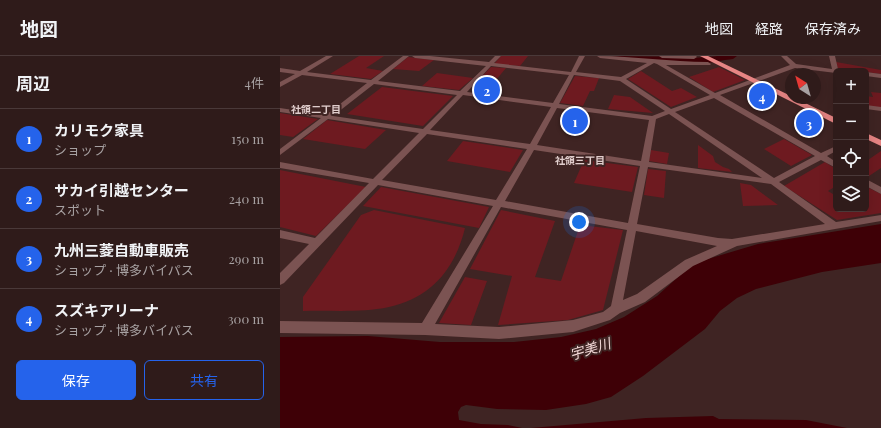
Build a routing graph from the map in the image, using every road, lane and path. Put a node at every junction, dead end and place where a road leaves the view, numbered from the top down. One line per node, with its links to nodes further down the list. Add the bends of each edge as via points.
1 (330, 56): 19 (street)
2 (406, 56): 25 (street)
3 (415, 56): 13 (street)
4 (498, 56): 13 (street)
5 (582, 56): 20 (street)
6 (600, 56): 12 (street)
7 (703, 56): 11 (highway)
8 (784, 56): 15 (street)
9 (832, 56): 16 (street)
10 (694, 57): 12 (street)
11 (716, 59): 24 (highway); 24 (highway, via 727,61)
12 (657, 60): 14 (street); 23 (street); 29 (street)
13 (491, 64): 20 (street); 28 (street)
14 (708, 64)
15 (794, 66): 18 (street); 24 (street)
16 (835, 68)
17 (280, 70): 19 (street)
18 (833, 71)
19 (301, 73): 25 (street); 26 (street)
20 (572, 74): 23 (street); 31 (street)
21 (869, 74): 22 (street)
22 (881, 76)
23 (622, 79): 35 (street)
24 (756, 79): 27 (highway); 29 (street); 39 (highway)
25 (372, 82): 28 (street); 37 (street)
26 (280, 86)
27 (785, 90)
28 (462, 94): 31 (street); 41 (street)
29 (713, 95): 35 (street); 48 (street)
30 (815, 104): 36 (highway)
31 (554, 105): 38 (street); 45 (street)
32 (869, 107): 33 (street)
33 (881, 109)
34 (280, 110): 37 (street)
35 (669, 111): 38 (street); 53 (street)
36 (833, 113)
37 (326, 117): 41 (street); 47 (street)
38 (653, 118): 50 (street)
39 (833, 119)
40 (869, 129): 42 (highway)
41 (424, 131): 45 (street); 52 (street)
42 (881, 135)
43 (869, 137): 44 (highway)
44 (881, 143)
45 (532, 147): 50 (street); 56 (street)
46 (833, 150): 48 (street)
47 (280, 153)
48 (821, 156): 49 (street); 53 (street)
49 (833, 163)
50 (643, 164): 53 (street); 58 (street)
51 (280, 165): 52 (street)
52 (376, 181): 56 (street); 61 (street)
53 (772, 181): 59 (street)
54 (869, 184): 55 (street)
55 (881, 191)
56 (499, 203): 58 (street); 66 (street)
57 (881, 218): 59 (street)
58 (631, 226): 62 (street, via 718,242); 64 (street)
59 (834, 226): 62 (street)
60 (280, 234): 61 (street)
61 (317, 242): 63 (street)
62 (736, 242): 64 (street, via 689,263 641,298)
63 (280, 280)
64 (616, 309): 66 (street, via 606,316 573,326 499,333)
65 (280, 327): 66 (street)
66 (425, 329)

